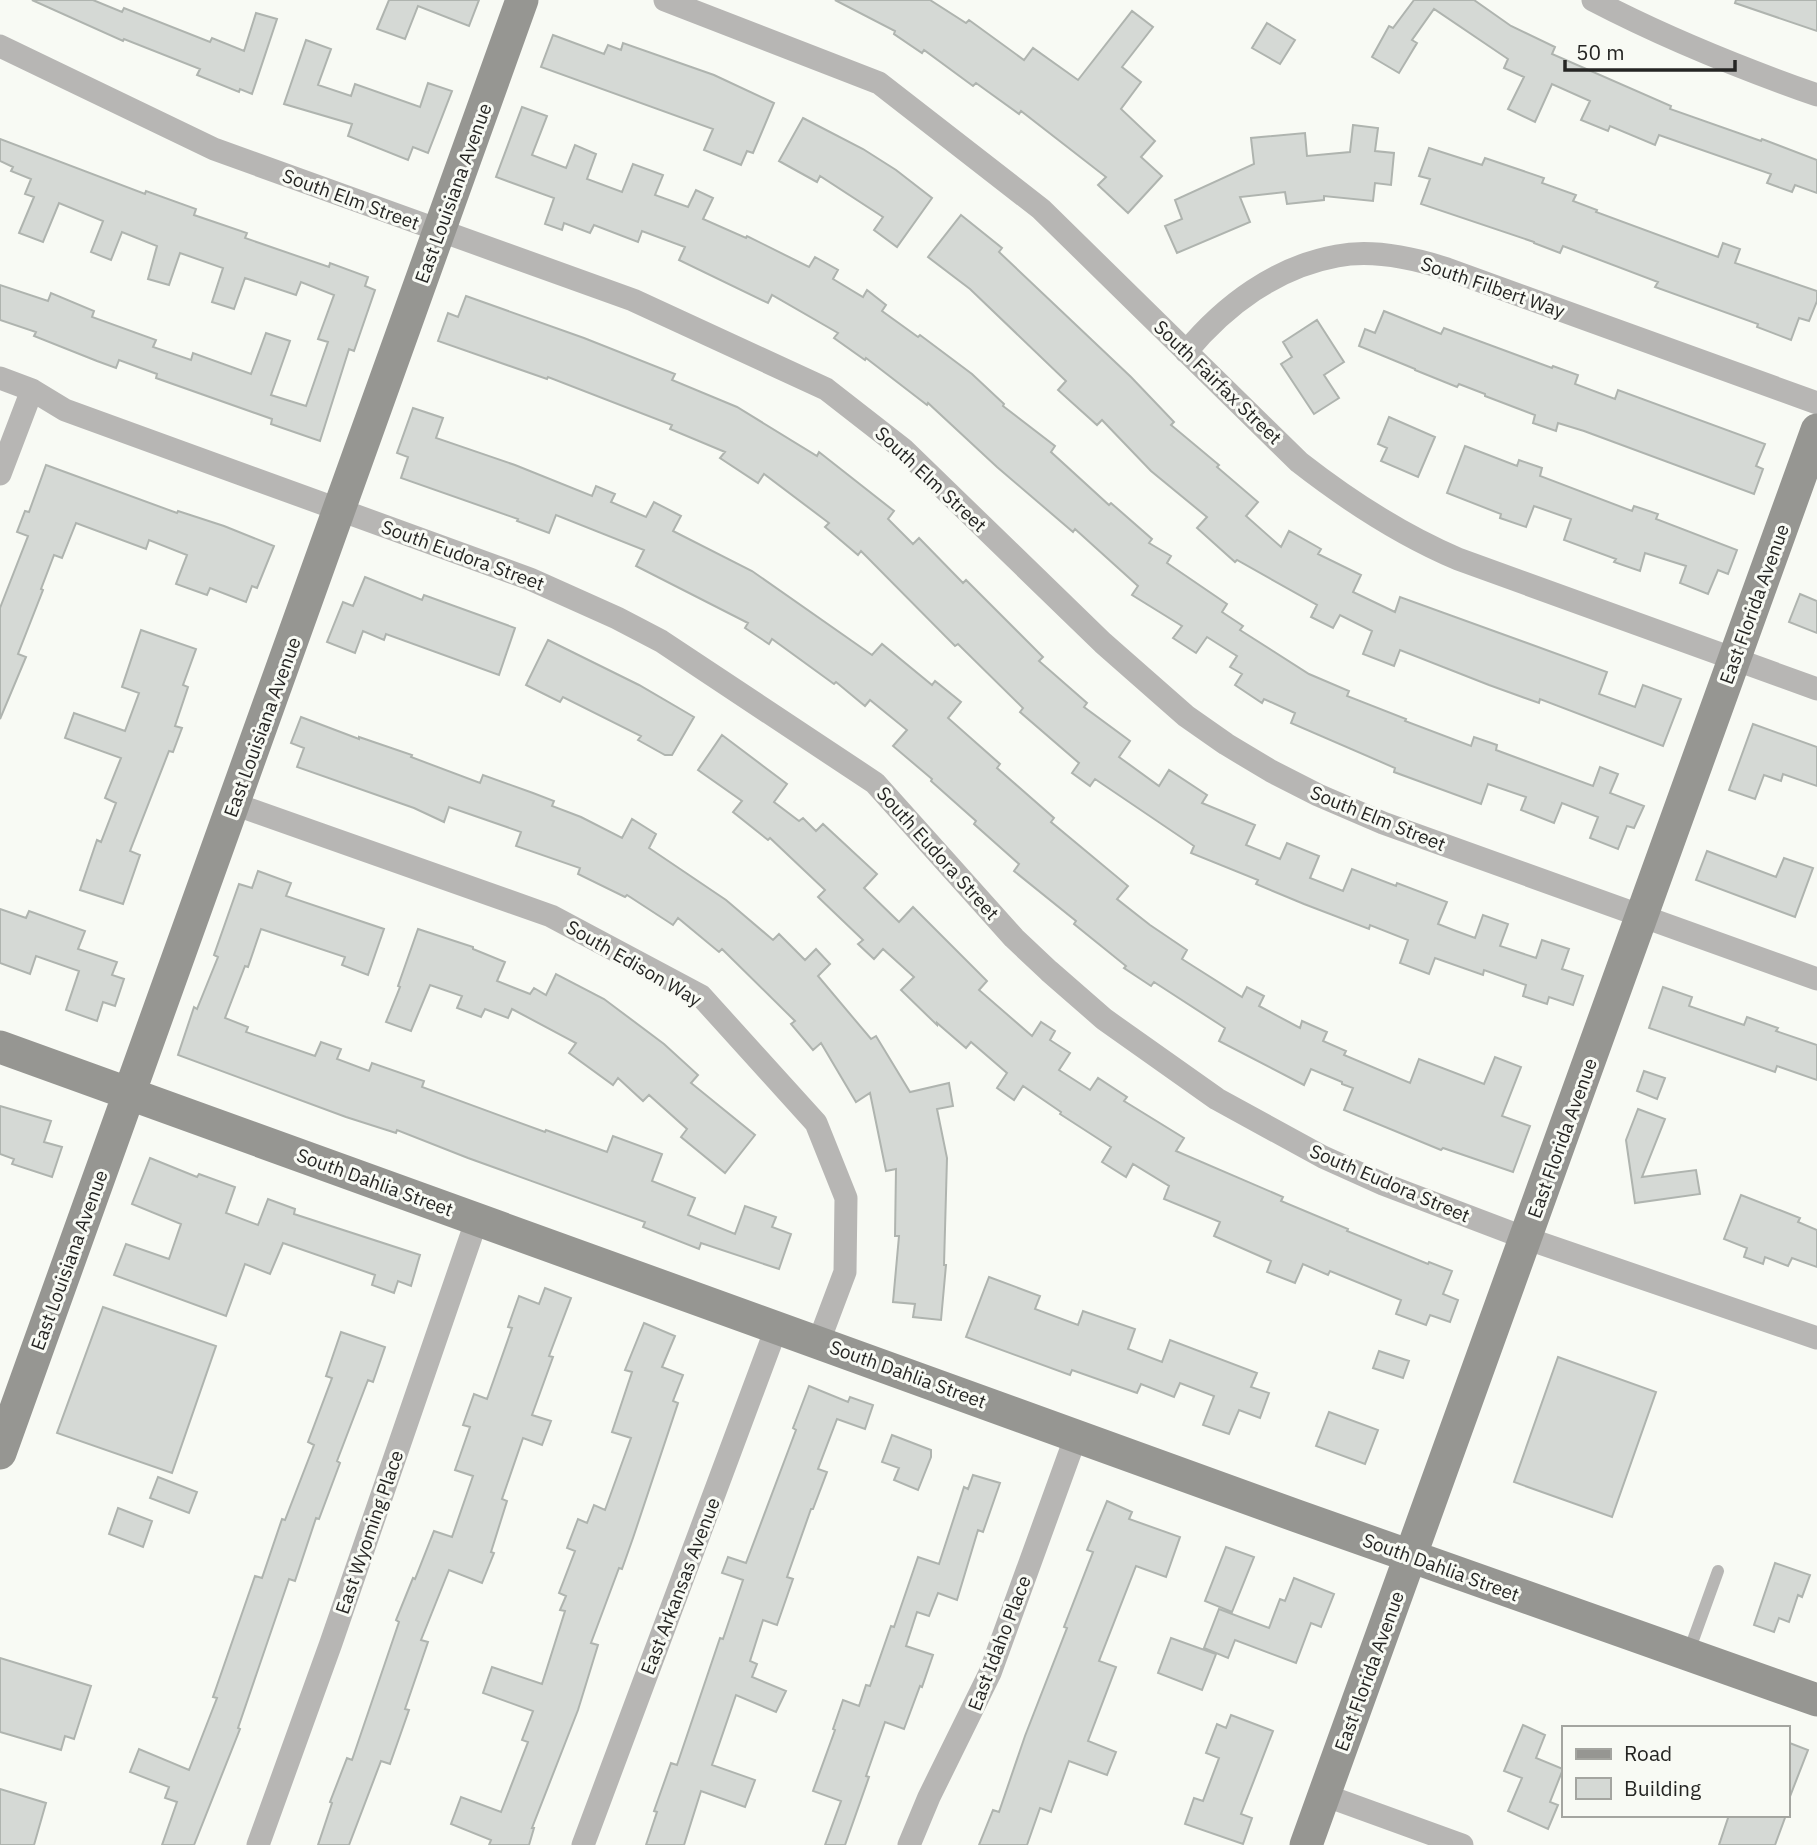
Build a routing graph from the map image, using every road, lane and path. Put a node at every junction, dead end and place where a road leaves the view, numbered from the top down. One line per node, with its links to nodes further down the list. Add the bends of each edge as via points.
1 (522, 0): 6 (street, East Louisiana Avenue)
2 (665, 0): 7 (street, South Fairfax Street, via 879,83 1041,209)
3 (1594, 0): 5 (street, via 1681,43)
4 (0, 46): 6 (street, South Elm Street, via 214,149)
5 (1817, 95)
6 (440, 231): 13 (street, East Louisiana Avenue); 17 (street, South Elm Street, via 633,300 826,389 903,449 1140,678 1226,744 1271,771 1382,823)
7 (1186, 352): 10 (street, South Filbert Way, via 1208,326 1263,283 1338,255 1376,254 1447,269); 14 (street, South Fairfax Street, via 1299,461 1402,533 1458,559)
8 (0, 378): 9 (street, South Eudora Street)
9 (32, 390): 12 (street); 13 (street, South Eudora Street, via 65,410)
10 (1817, 403)
11 (1817, 430): 14 (street, East Florida Avenue)
12 (0, 474)
13 (339, 510): 16 (street, East Louisiana Avenue); 22 (street, South Eudora Street, via 530,579 661,641 875,783 1014,938 1104,1019 1158,1059 1217,1099 1323,1157)
14 (1734, 660): 15 (street, South Fairfax Street); 17 (street, East Florida Avenue)
15 (1817, 689)
16 (234, 804): 20 (street, East Louisiana Avenue); 25 (street, South Edison Way, via 551,916 701,996 816,1123 846,1198 845,1272)
17 (1641, 917): 18 (street, South Elm Street); 22 (street, East Florida Avenue)
18 (1817, 979)
19 (0, 1047): 20 (street, South Dahlia Street)
20 (129, 1094): 21 (street, South Dahlia Street); 27 (street, East Louisiana Avenue)
21 (477, 1219): 23 (street, South Dahlia Street); 33 (street, East Wyoming Place)
22 (1525, 1238): 24 (street, South Eudora Street); 28 (street, East Florida Avenue)
23 (777, 1326): 25 (street, South Dahlia Street); 34 (street, East Arkansas Avenue)
24 (1817, 1338)
25 (819, 1342): 26 (street, South Dahlia Street)
26 (1076, 1436): 28 (street, South Dahlia Street); 35 (street, East Idaho Place, via 990,1673)
27 (0, 1453)
28 (1410, 1556): 30 (street, South Dahlia Street); 32 (street, East Florida Avenue)
29 (1718, 1571): 30 (lane)
30 (1688, 1654): 31 (street, South Dahlia Street)
31 (1817, 1700)
32 (1324, 1795): 36 (street, East Florida Avenue); 37 (street)
33 (258, 1845)
34 (583, 1845)
35 (909, 1845)
36 (1306, 1845)
37 (1462, 1845)

